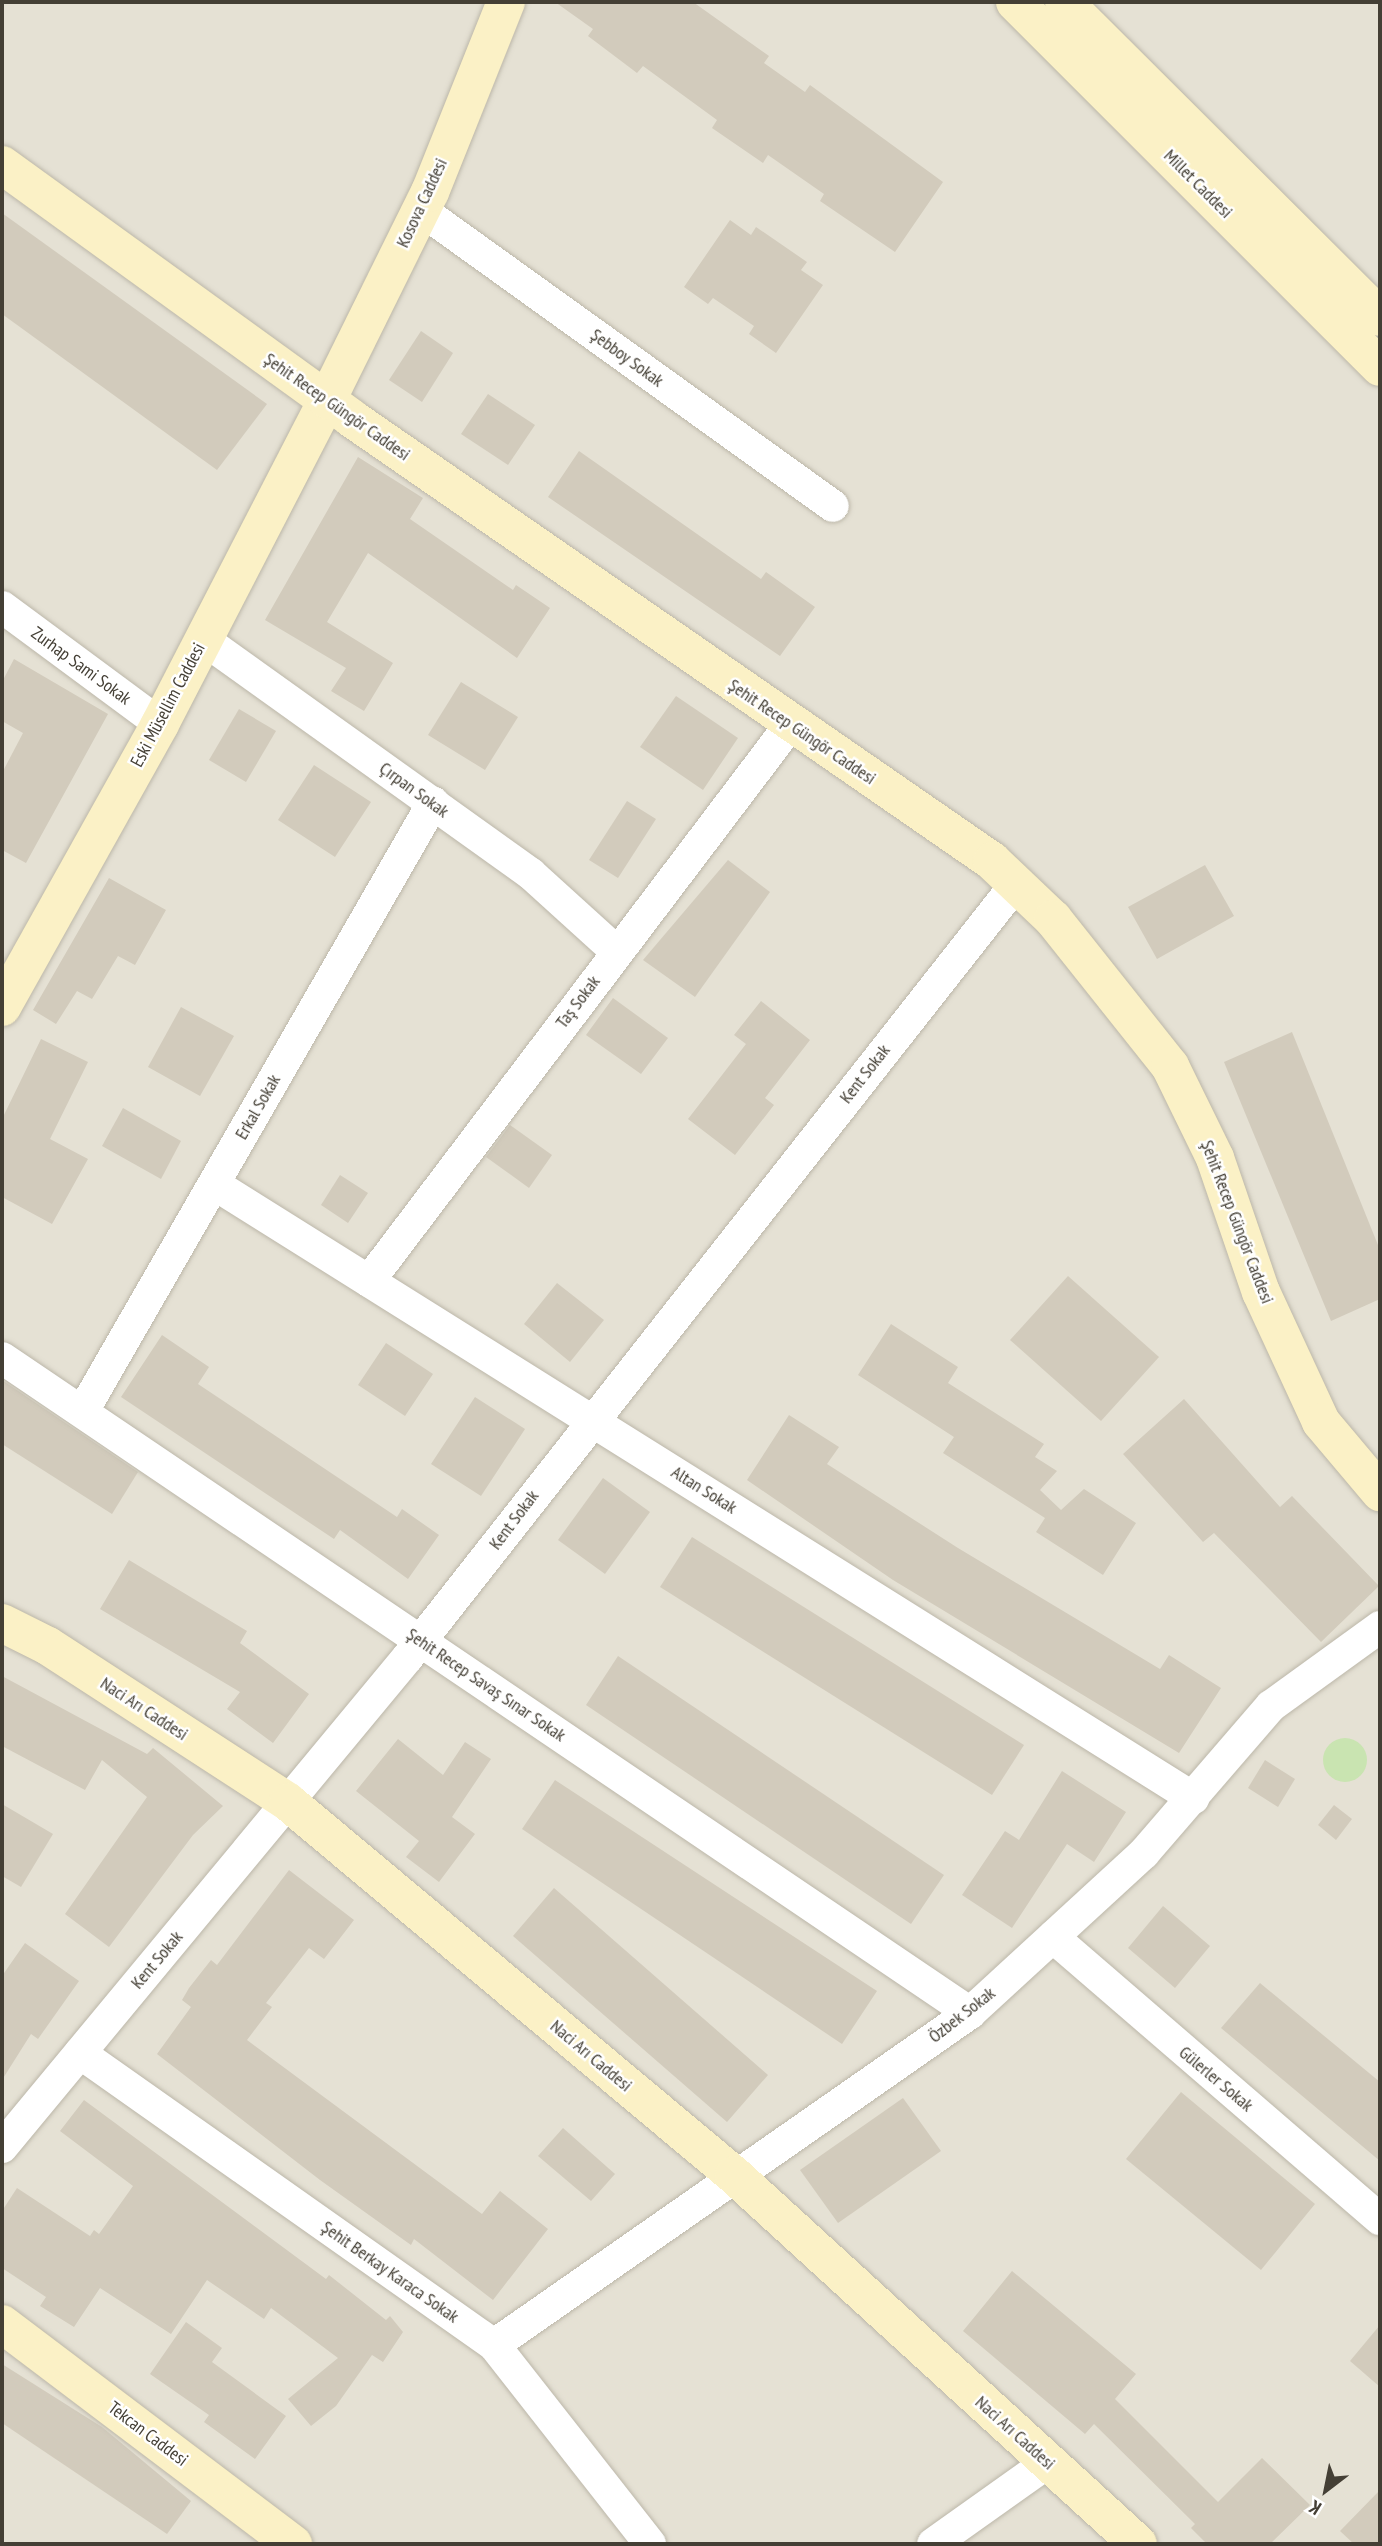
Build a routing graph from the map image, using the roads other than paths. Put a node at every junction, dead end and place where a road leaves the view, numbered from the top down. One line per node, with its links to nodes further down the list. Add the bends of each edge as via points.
1 (506, 2): 5 (street, Kosova Caddesi)
2 (1015, 2): 7 (street, Millet Caddesi)
3 (1063, 2): 6 (street, Millet Caddesi)
4 (2, 165): 8 (street, Şehit Recep Güngör Caddesi)
5 (421, 210): 8 (street, Kosova Caddesi); 9 (street, Şebboy Sokak)
6 (1380, 317)
7 (1380, 367)
8 (327, 400): 11 (street, Eski Müsellim Caddesi); 13 (street, Şehit Recep Güngör Caddesi)
9 (833, 506)
10 (2, 607): 12 (street, Zurhap Sami Sokak)
11 (203, 639): 12 (street, Eski Müsellim Caddesi); 14 (street, Çırpan Sokak)
12 (160, 724): 17 (street, Eski Müsellim Caddesi)
13 (790, 725): 15 (street, Şehit Recep Güngör Caddesi, via 992,862); 16 (street, Taş Sokak)
14 (433, 803): 16 (street, Çırpan Sokak, via 531,874); 18 (street, Erkal Sokak)
15 (1016, 884): 22 (street, Kent Sokak); 23 (street, Şehit Recep Güngör Caddesi, via 1053,919 1170,1066 1215,1158 1261,1292 1321,1422)
16 (616, 951): 19 (street, Taş Sokak)
17 (2, 1007)
18 (214, 1184): 19 (street, Altan Sokak); 21 (street, Erkal Sokak)
19 (369, 1281): 22 (street, Altan Sokak)
20 (2, 1358): 21 (street, Şehit Recep Savaş Sınar Sokak)
21 (83, 1411): 26 (street, Şehit Recep Savaş Sınar Sokak)
22 (591, 1419): 26 (street, Kent Sokak); 27 (street, Altan Sokak)
23 (1380, 1492)
24 (2, 1623): 28 (street, Naci Arı Caddesi, via 48,1646)
25 (1380, 1627): 27 (street, Özbek Sokak, via 1271,1706)
26 (421, 1641): 28 (street, Kent Sokak); 30 (street, Şehit Recep Savaş Sınar Sokak)
27 (1194, 1798): 29 (street, Özbek Sokak, via 1144,1853)
28 (288, 1802): 31 (street, Kent Sokak); 33 (street, Naci Arı Caddesi)
29 (1053, 1937): 30 (street, Özbek Sokak); 34 (street, Gülerler Sokak)
30 (971, 2013): 33 (street, Özbek Sokak)
31 (80, 2053): 32 (street, Kent Sokak); 36 (street, Şehit Berkay Karaca Sokak)
32 (2, 2147)
33 (734, 2175): 36 (street, Özbek Sokak); 37 (street, Naci Arı Caddesi)
34 (1380, 2219)
35 (2, 2324): 38 (street, Tekcan Caddesi)
36 (494, 2345): 39 (street, Şehit Berkay Karaca Sokak)
37 (1047, 2463): 40 (street); 41 (street, Naci Arı Caddesi)
38 (293, 2544)
39 (650, 2544)
40 (933, 2544)
41 (1138, 2544)

